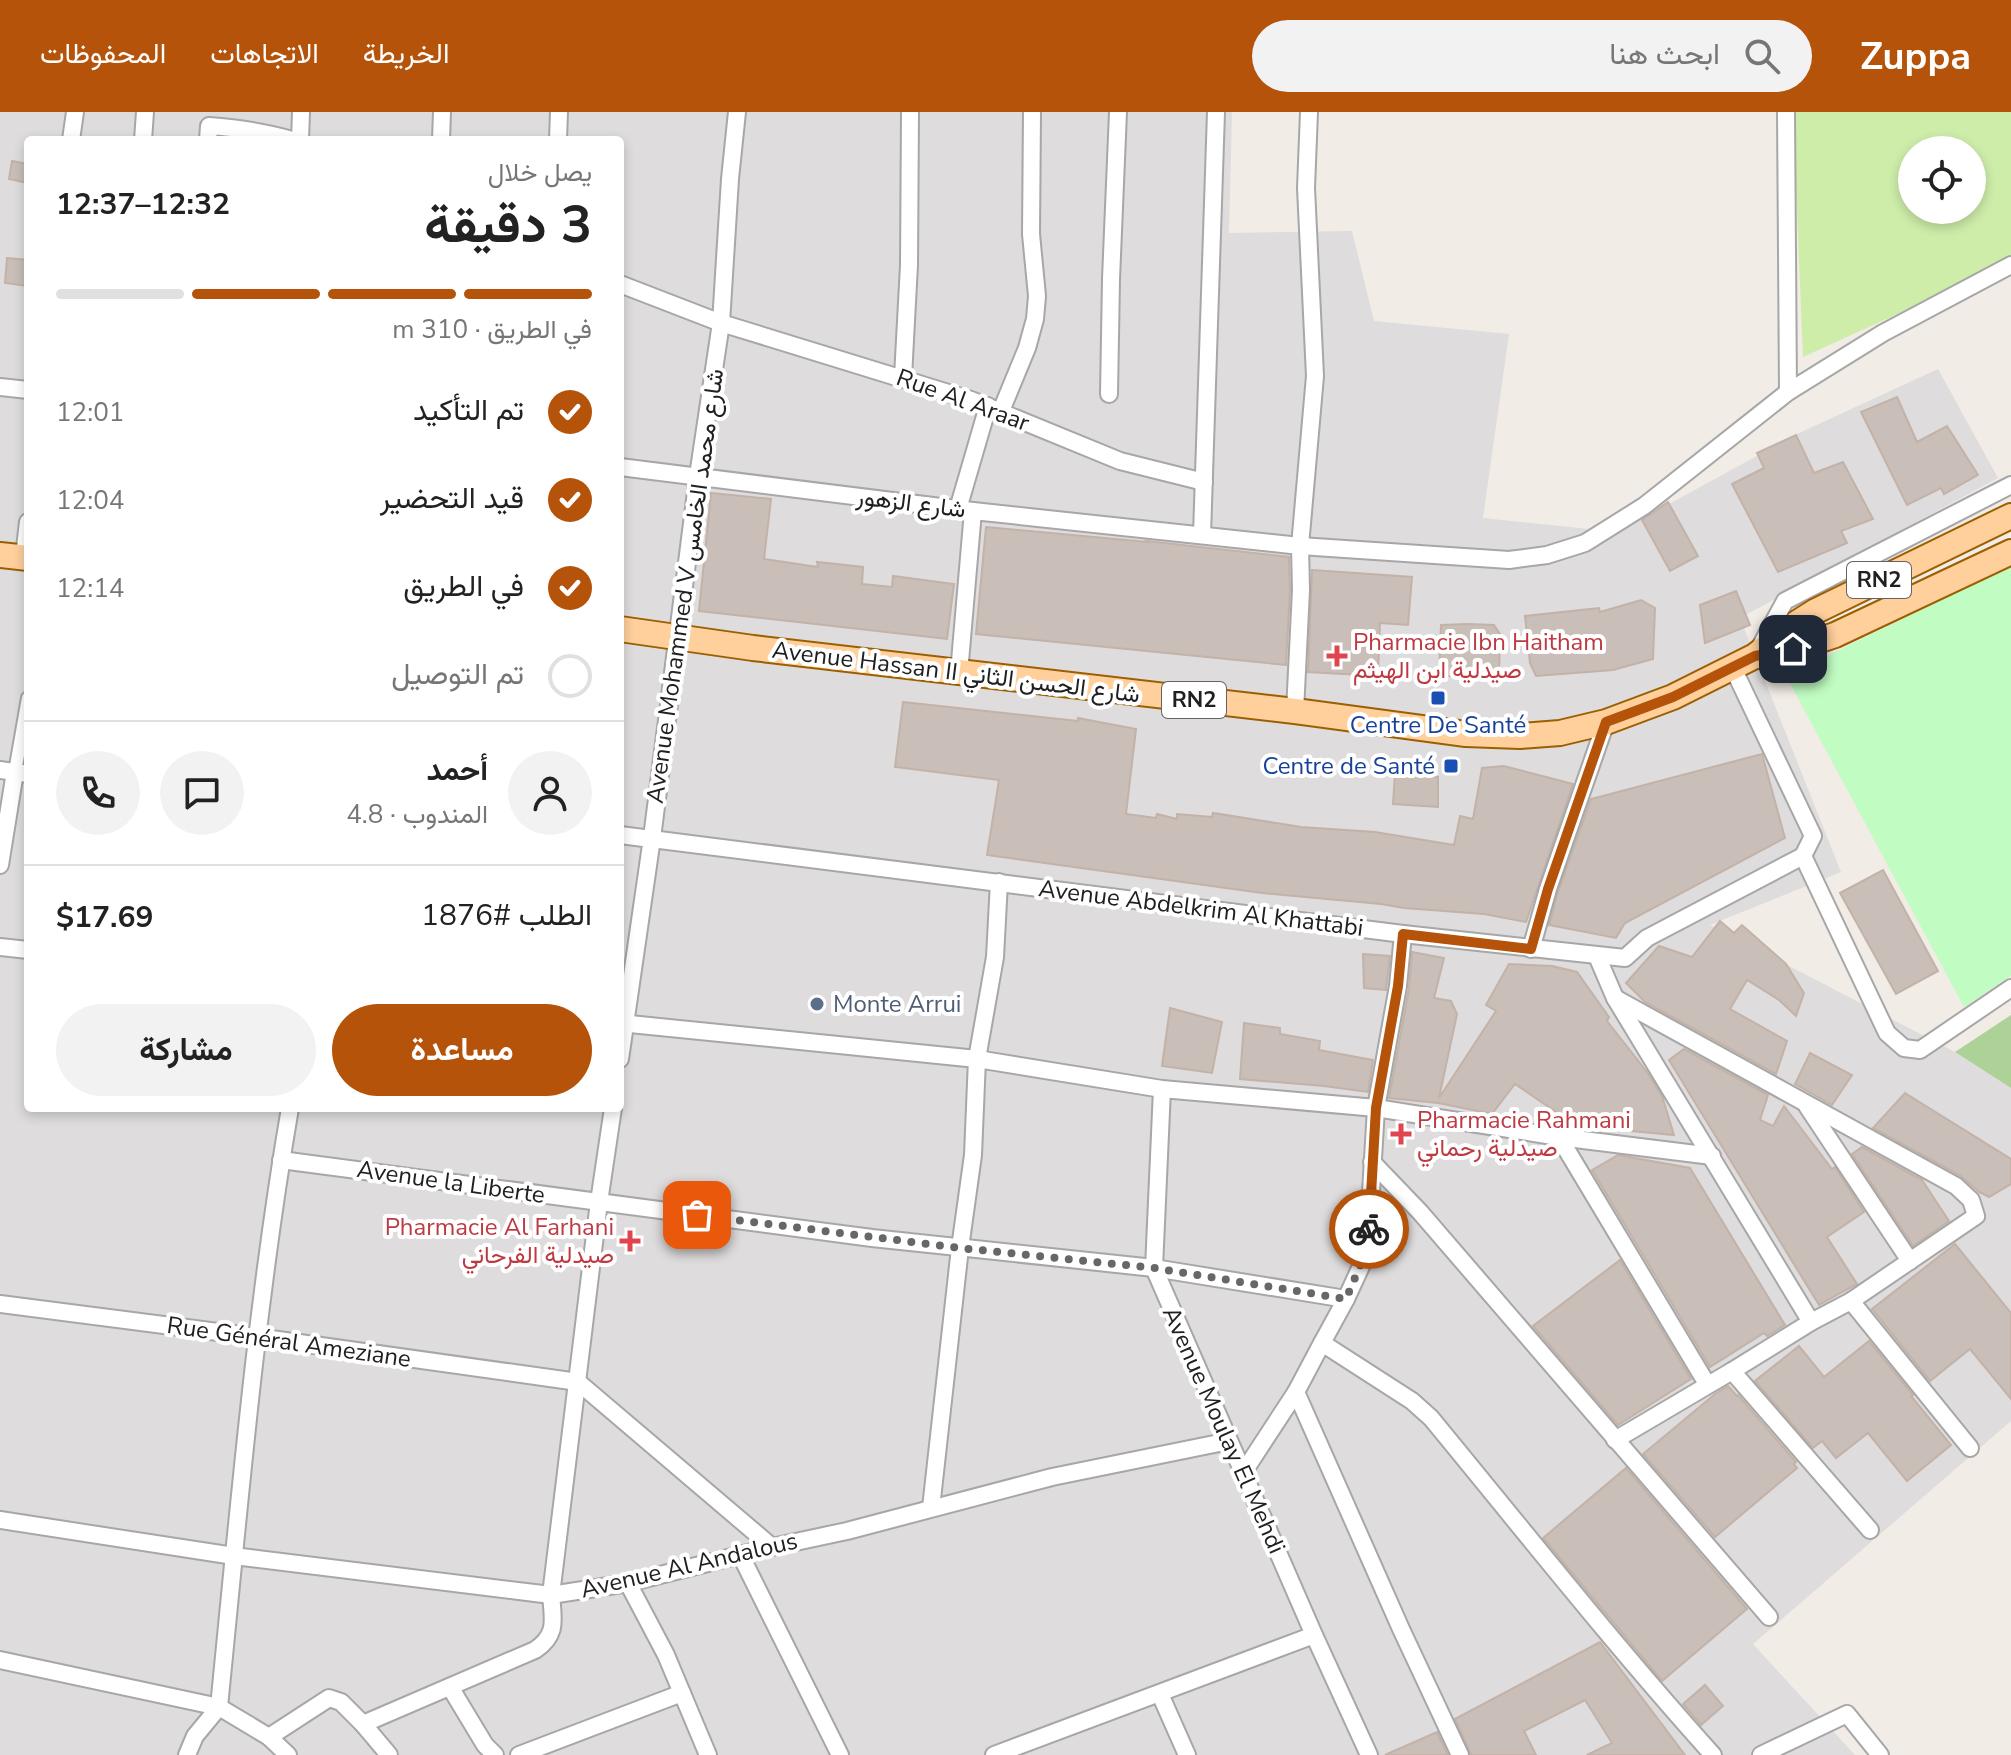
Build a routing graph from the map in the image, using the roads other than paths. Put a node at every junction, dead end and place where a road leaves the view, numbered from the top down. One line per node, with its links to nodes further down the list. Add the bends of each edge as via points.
1 (75, 112): 14 (street)
2 (145, 112): 15 (street)
3 (301, 112): 17 (street)
4 (442, 112): 18 (street)
5 (559, 112): 19 (street)
6 (737, 112): 22 (street, Avenue Mohammed V شارع محمد الخامس)
7 (910, 112): 23 (street)
8 (1032, 112): 28 (street, via 1035,319 1027,348)
9 (1118, 112): 27 (street)
10 (1216, 112): 31 (street)
11 (1309, 112): 37 (street, via 1306,188 1315,376)
12 (1786, 112): 26 (street)
13 (209, 126): 16 (street)
14 (72, 136)
15 (143, 136)
16 (277, 136)
17 (300, 136)
18 (441, 136)
19 (558, 136)
20 (2011, 265): 26 (street, شارع الزهور, via 1883,333)
21 (624, 286): 22 (street, Rue Al Araar)
22 (721, 323): 23 (street, Rue Al Araar); 30 (street, Avenue Mohammed V شارع محمد الخامس)
23 (903, 377): 28 (street, Rue Al Araar)
24 (0, 387): 25 (street)
25 (24, 390)
26 (1788, 392): 37 (street, شارع الزهور, via 1644,506 1585,543 1547,555 1509,560)
27 (1109, 394)
28 (995, 409): 31 (street, Rue Al Araar, via 1120,461); 33 (street)
29 (624, 467): 30 (street, شارع الزهور)
30 (698, 476): 33 (street, شارع الزهور); 41 (street, Avenue Mohammed V شارع محمد الخامس)
31 (1204, 482): 36 (street)
32 (2011, 485): 42 (street, via 1785,601)
33 (966, 510): 36 (street, شارع الزهور); 44 (street)
34 (2011, 516): 42 (main road, Avenue Hassan II شارع الحسن الثاني / RN2, via 1816,611)
35 (24, 535): 39 (street)
36 (1202, 535): 37 (street, شارع الزهور)
37 (1300, 546): 45 (street)
38 (2011, 552): 42 (main road, Avenue Hassan II شارع الحسن الثاني / RN2, via 1835,635)
39 (17, 557)
40 (624, 629): 41 (main road, Avenue Hassan II شارع الحسن الثاني / RN2)
41 (678, 636): 44 (main road, Avenue Hassan II شارع الحسن الثاني / RN2); 50 (street, Avenue Mohammed V شارع محمد الخامس)
42 (1755, 656): 43 (main road, Avenue Hassan II شارع الحسن الثاني / RN2)
43 (1733, 668): 47 (main road, Avenue Hassan II شارع الحسن الثاني / RN2); 51 (street, via 1813,836)
44 (959, 673): 45 (main road, Avenue Hassan II شارع الحسن الثاني / RN2)
45 (1295, 711): 47 (main road, Avenue Hassan II شارع الحسن الثاني / RN2, via 1520,736)
46 (24, 719): 48 (street)
47 (1606, 722): 56 (street)
48 (14, 772): 52 (street)
49 (624, 835): 50 (street, Avenue Abdelkrim Al Khattabi)
50 (652, 838): 53 (street, Avenue Abdelkrim Al Khattabi); 61 (street, Avenue Mohammed V شارع محمد الخامس)
51 (1803, 856): 58 (street, Avenue Abdelkrim Al Khattabi, via 1647,938 1625,958); 59 (street, via 1887,1033 1904,1048 1920,1050)
52 (0, 865)
53 (999, 882): 54 (street, Avenue Abdelkrim Al Khattabi); 63 (street, via 995,957)
54 (1403, 934): 56 (street, Avenue Abdelkrim Al Khattabi); 66 (street)
55 (0, 947): 57 (street)
56 (1531, 949): 58 (street, Avenue Abdelkrim Al Khattabi)
57 (24, 950)
58 (1597, 956): 60 (street)
59 (2011, 988)
60 (1615, 998): 65 (street); 70 (street)
61 (624, 1011)
62 (624, 1023): 63 (street)
63 (977, 1059): 64 (street); 74 (street, via 973,1155)
64 (1162, 1089): 66 (street); 76 (street, Avenue Moulay El Mehdi)
65 (1806, 1104): 75 (street); 75 (street, via 1956,1186 1971,1200 1976,1216)
66 (1376, 1108): 69 (street); 72 (street)
67 (289, 1112): 71 (street)
68 (612, 1112): 73 (street)
69 (1559, 1137): 70 (street); 85 (street)
70 (1712, 1156): 80 (street)
71 (281, 1160): 73 (street, Avenue la Liberte); 81 (street)
72 (1372, 1162): 77 (street, via 1368,1243); 87 (street)
73 (599, 1202): 74 (street, Avenue la Liberte); 84 (street)
74 (960, 1248): 76 (street, Avenue la Liberte); 91 (street)
75 (1910, 1261): 78 (street)
76 (1154, 1268): 77 (street, Avenue la Liberte); 88 (street, Avenue Moulay El Mehdi)
77 (1346, 1299): 82 (street)
78 (1851, 1301): 80 (street); 89 (street)
79 (0, 1304): 81 (street, Rue Général Ameziane)
80 (1811, 1322): 83 (street)
81 (257, 1337): 84 (street, Rue Général Ameziane); 96 (street)
82 (1322, 1343): 86 (street); 119 (street, via 1431,1418)
83 (1732, 1371): 85 (street); 93 (street)
84 (578, 1382): 94 (street); 98 (street)
85 (1707, 1384): 87 (street)
86 (1296, 1392): 90 (street); 118 (street)
87 (1615, 1440): 99 (street)
88 (1229, 1441): 90 (street, Avenue Moulay El Mehdi); 91 (street, Avenue Al Andalous)
89 (1970, 1448)
90 (1243, 1473): 100 (street, Avenue Moulay El Mehdi)
91 (931, 1508): 94 (street, Avenue Al Andalous)
92 (0, 1520): 96 (street, Avenue Al Andalous)
93 (1870, 1530)
94 (772, 1547): 95 (street, Avenue Al Andalous)
95 (740, 1554): 97 (street, Avenue Al Andalous); 115 (street)
96 (234, 1556): 98 (street, Avenue Al Andalous); 105 (street)
97 (628, 1583): 98 (street, Avenue Al Andalous); 103 (street)
98 (551, 1595): 102 (street, via 553,1630 543,1645)
99 (1769, 1617)
100 (1314, 1635): 104 (street); 117 (street, Avenue Moulay El Mehdi)
101 (0, 1660): 105 (street)
102 (450, 1687): 106 (street); 112 (street)
103 (682, 1693): 113 (street); 114 (street)
104 (1160, 1694): 108 (street); 116 (street)
105 (219, 1707): 107 (street); 109 (street)
106 (363, 1724): 107 (street, via 341,1702 329,1698); 111 (street)
107 (269, 1737): 110 (street)
108 (1005, 1753)
109 (187, 1755)
110 (288, 1755)
111 (389, 1755)
112 (495, 1755)
113 (519, 1755)
114 (708, 1755)
115 (840, 1755)
116 (1187, 1755)
117 (1369, 1755)
118 (1460, 1755)
119 (1713, 1755)
120 (1761, 1755): 121 (street, via 1847,1714)
121 (1880, 1755)

